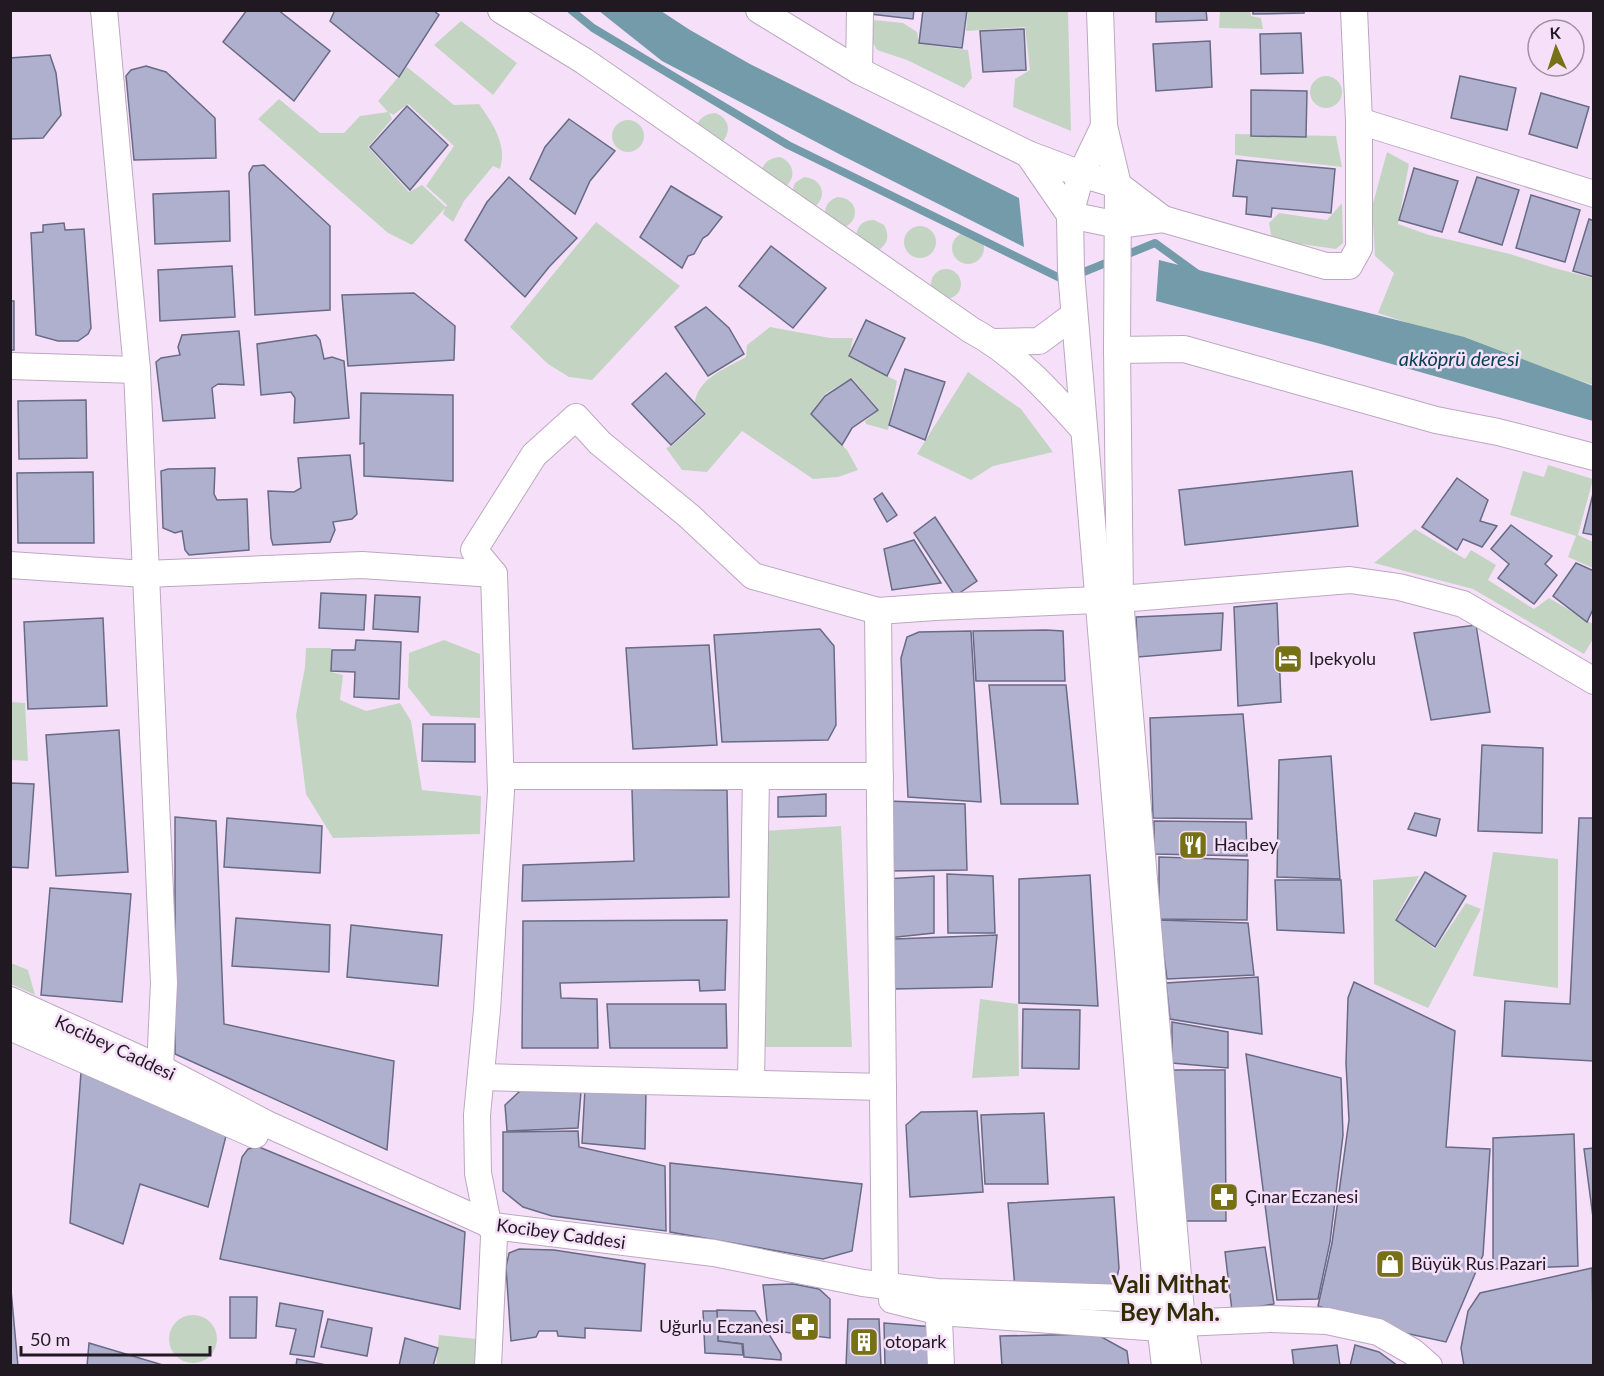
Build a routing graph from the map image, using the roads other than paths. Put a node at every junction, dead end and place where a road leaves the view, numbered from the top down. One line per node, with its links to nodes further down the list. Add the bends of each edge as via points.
1 (104, 10): 21 (street)
2 (501, 10): 18 (street, via 584,61 971,330)
3 (759, 10): 7 (street)
4 (860, 10): 7 (street)
5 (1100, 10): 9 (street)
6 (1354, 10): 8 (street)
7 (859, 71): 10 (street)
8 (1359, 121): 13 (street); 15 (street, via 1359,248 1349,266 1326,266)
9 (1104, 126): 11 (street); 12 (street)
10 (1028, 154): 11 (street); 14 (street)
11 (1081, 174): 12 (street); 14 (street)
12 (1118, 185): 15 (street); 16 (street)
13 (1593, 194)
14 (1070, 215): 16 (street); 17 (street)
15 (1163, 219): 16 (street)
16 (1118, 225): 19 (street)
17 (1074, 315): 18 (street, via 1039,341); 22 (street)
18 (994, 342): 22 (street, via 1042,384)
19 (1117, 350): 23 (street, via 1184,349 1436,420); 27 (street)
20 (10, 366): 21 (street)
21 (137, 370): 25 (street)
22 (1084, 430): 27 (street)
23 (1593, 458)
24 (10, 565): 25 (street)
25 (145, 574): 26 (street, via 362,565); 35 (street, via 164,983)
26 (494, 574): 28 (street, via 474,550 534,455 576,417 600,443 689,516 753,576); 30 (street)
27 (1110, 599): 28 (street); 29 (street, via 1350,580 1399,587 1463,604); 41 (street); 43 (street)
28 (878, 611): 32 (street)
29 (1593, 681)
30 (501, 776): 31 (street); 36 (street)
31 (756, 776): 32 (street); 37 (street)
32 (880, 776): 38 (street)
33 (10, 1000): 35 (street, Kocibey Caddesi)
34 (10, 1027): 39 (street, Kocibey Caddesi, via 216,1118)
35 (160, 1068): 39 (street, Kocibey Caddesi, via 267,1124)
36 (481, 1077): 37 (street); 39 (street, via 478,1173)
37 (751, 1083): 38 (street)
38 (883, 1087): 40 (street)
39 (496, 1231): 40 (street, Kocibey Caddesi, via 714,1253); 42 (street, Kocibey Caddesi, via 679,1258 861,1293); 44 (street); 45 (street)
40 (885, 1286): 42 (street, Kocibey Caddesi)
41 (1157, 1299): 42 (street, Kocibey Caddesi); 43 (street)
42 (939, 1302): 43 (street, Kocibey Caddesi); 46 (street)
43 (1171, 1326): 47 (street); 48 (street); 49 (street, Kocibey Caddesi, via 1271,1319 1327,1321 1378,1332)
44 (488, 1365)
45 (498, 1365)
46 (941, 1365)
47 (1165, 1365)
48 (1188, 1365)
49 (1429, 1365)

